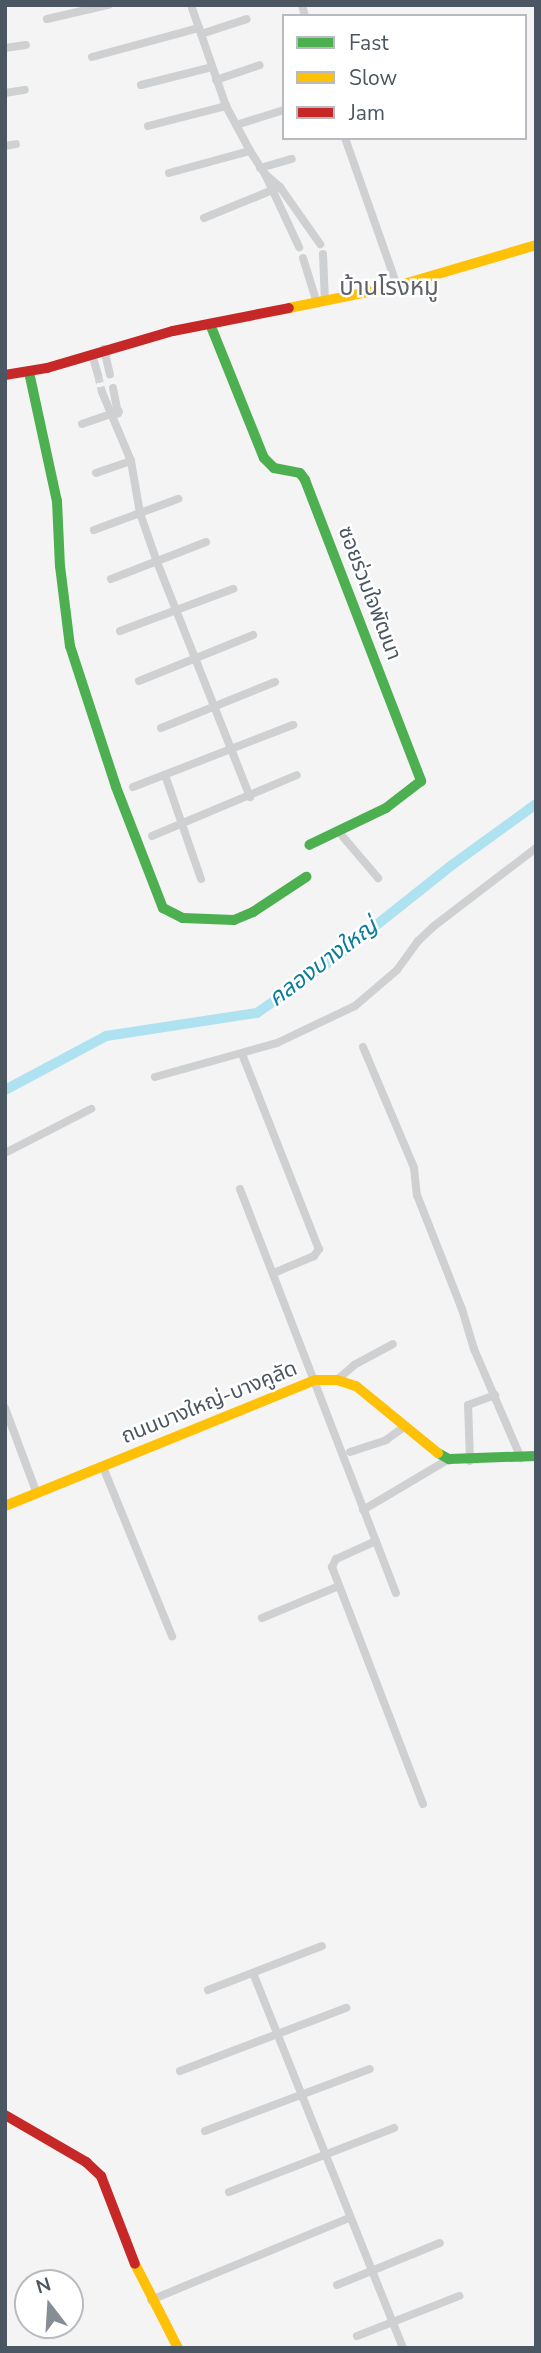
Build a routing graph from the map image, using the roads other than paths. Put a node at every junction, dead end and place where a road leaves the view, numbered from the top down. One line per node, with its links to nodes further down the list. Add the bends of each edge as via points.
1 (108, 5): 3 (street)
2 (191, 5): 5 (street)
3 (47, 19)
4 (247, 19): 5 (street)
5 (200, 31): 8 (street); 10 (street)
6 (26, 45): 7 (street)
7 (5, 48)
8 (92, 57)
9 (260, 65): 11 (street)
10 (212, 67): 11 (street); 12 (street)
11 (216, 80): 15 (street)
12 (141, 86)
13 (25, 90): 14 (street)
14 (5, 93)
15 (226, 106): 17 (street); 18 (street)
16 (282, 111): 17 (street)
17 (236, 125): 22 (street)
18 (148, 126)
19 (346, 140): 34 (street)
20 (16, 144): 21 (street)
21 (5, 146)
22 (250, 151): 24 (street); 25 (street)
23 (292, 159): 24 (street)
24 (262, 171): 26 (street); 27 (street)
25 (169, 173)
26 (280, 187): 27 (street); 29 (street)
27 (271, 193): 28 (street); 31 (street)
28 (204, 218)
29 (320, 244)
30 (536, 245): 34 (street)
31 (299, 247)
32 (323, 254): 35 (street)
33 (303, 258): 35 (street)
34 (397, 286): 35 (street)
35 (321, 302): 36 (street)
36 (210, 324): 37 (street); 71 (street, ซอยร่วมใจพัฒนา, via 264,458 274,468 300,473 306,480 421,781 386,808)
37 (104, 349): 38 (street); 40 (street)
38 (92, 354): 39 (street); 42 (street)
39 (29, 372): 41 (street); 75 (street, via 57,500 71,646 116,787 163,908 183,918 234,920)
40 (110, 374)
41 (5, 375)
42 (99, 375)
43 (113, 388): 45 (street)
44 (102, 391): 45 (street)
45 (114, 413): 46 (street); 47 (street)
46 (82, 424)
47 (131, 461): 48 (street); 50 (street)
48 (96, 473)
49 (178, 499): 50 (street)
50 (140, 513): 51 (street); 53 (street)
51 (94, 530)
52 (206, 542): 53 (street)
53 (157, 562): 54 (street); 56 (street)
54 (111, 579)
55 (233, 589): 56 (street)
56 (175, 611): 57 (street); 59 (street)
57 (120, 631)
58 (253, 635): 59 (street)
59 (194, 659): 60 (street); 62 (street)
60 (139, 681)
61 (275, 682): 62 (street)
62 (214, 707): 64 (street); 65 (street)
63 (293, 725): 65 (street)
64 (161, 728)
65 (231, 750): 66 (street); 69 (street)
66 (166, 775): 68 (street); 70 (street)
67 (297, 775): 69 (street)
68 (133, 787)
69 (250, 797): 70 (street)
70 (184, 824): 72 (street); 76 (street)
71 (338, 831): 73 (street, ซอยร่วมใจพัฒนา); 77 (street)
72 (152, 836)
73 (309, 845)
74 (536, 848): 79 (street, via 434,926 397,970 355,1006 324,1023)
75 (306, 877)
76 (201, 878)
77 (378, 878)
78 (363, 1047): 88 (street, via 414,1168 417,1195)
79 (242, 1054): 80 (street); 84 (street, via 319,1249 314,1256)
80 (155, 1077)
81 (91, 1109): 82 (street)
82 (5, 1153)
83 (240, 1189): 84 (street)
84 (274, 1273): 86 (street)
85 (393, 1344): 87 (street)
86 (315, 1380): 87 (street, ถนนบางใหญ่-บางคูลัด); 96 (street, ถนนบางใหญ่-บางคูลัด); 99 (street)
87 (337, 1380): 90 (street, ถนนบางใหญ่-บางคูลัด, via 365,1392)
88 (495, 1395): 93 (street); 95 (street, via 468,1405)
89 (5, 1408): 97 (street)
90 (405, 1426): 91 (street, via 386,1440); 94 (street, ถนนบางใหญ่-บางคูลัด)
91 (350, 1452)
92 (536, 1456): 93 (street, ถนนบางใหญ่-บางคูลัด)
93 (521, 1458): 95 (street, ถนนบางใหญ่-บางคูลัด)
94 (449, 1459): 95 (street, ถนนบางใหญ่-บางคูลัด); 99 (street)
95 (470, 1461)
96 (103, 1466): 97 (street, ถนนบางใหญ่-บางคูลัด); 104 (street)
97 (37, 1494): 98 (street, ถนนบางใหญ่-บางคูลัด)
98 (5, 1506)
99 (363, 1510): 100 (street)
100 (376, 1542): 101 (street, via 332,1563); 102 (street)
101 (339, 1586): 103 (street); 105 (street)
102 (397, 1593)
103 (262, 1618)
104 (172, 1636)
105 (423, 1804)
106 (322, 1946): 107 (street)
107 (253, 1973): 108 (street); 110 (street)
108 (208, 1990)
109 (346, 2008): 110 (street)
110 (277, 2035): 112 (street); 113 (street)
111 (370, 2069): 113 (street)
112 (180, 2071)
113 (301, 2096): 116 (street); 117 (street)
114 (5, 2115): 124 (street, via 86,2162 101,2176)
115 (394, 2128): 117 (street)
116 (205, 2131)
117 (325, 2157): 118 (street); 119 (street)
118 (229, 2192)
119 (349, 2218): 121 (street); 124 (street)
120 (440, 2243): 121 (street)
121 (372, 2271): 122 (street); 125 (street)
122 (337, 2285)
123 (459, 2296): 125 (street)
124 (150, 2300): 127 (street)
125 (393, 2322): 126 (street); 128 (street)
126 (357, 2336)
127 (178, 2348)
128 (403, 2348)

